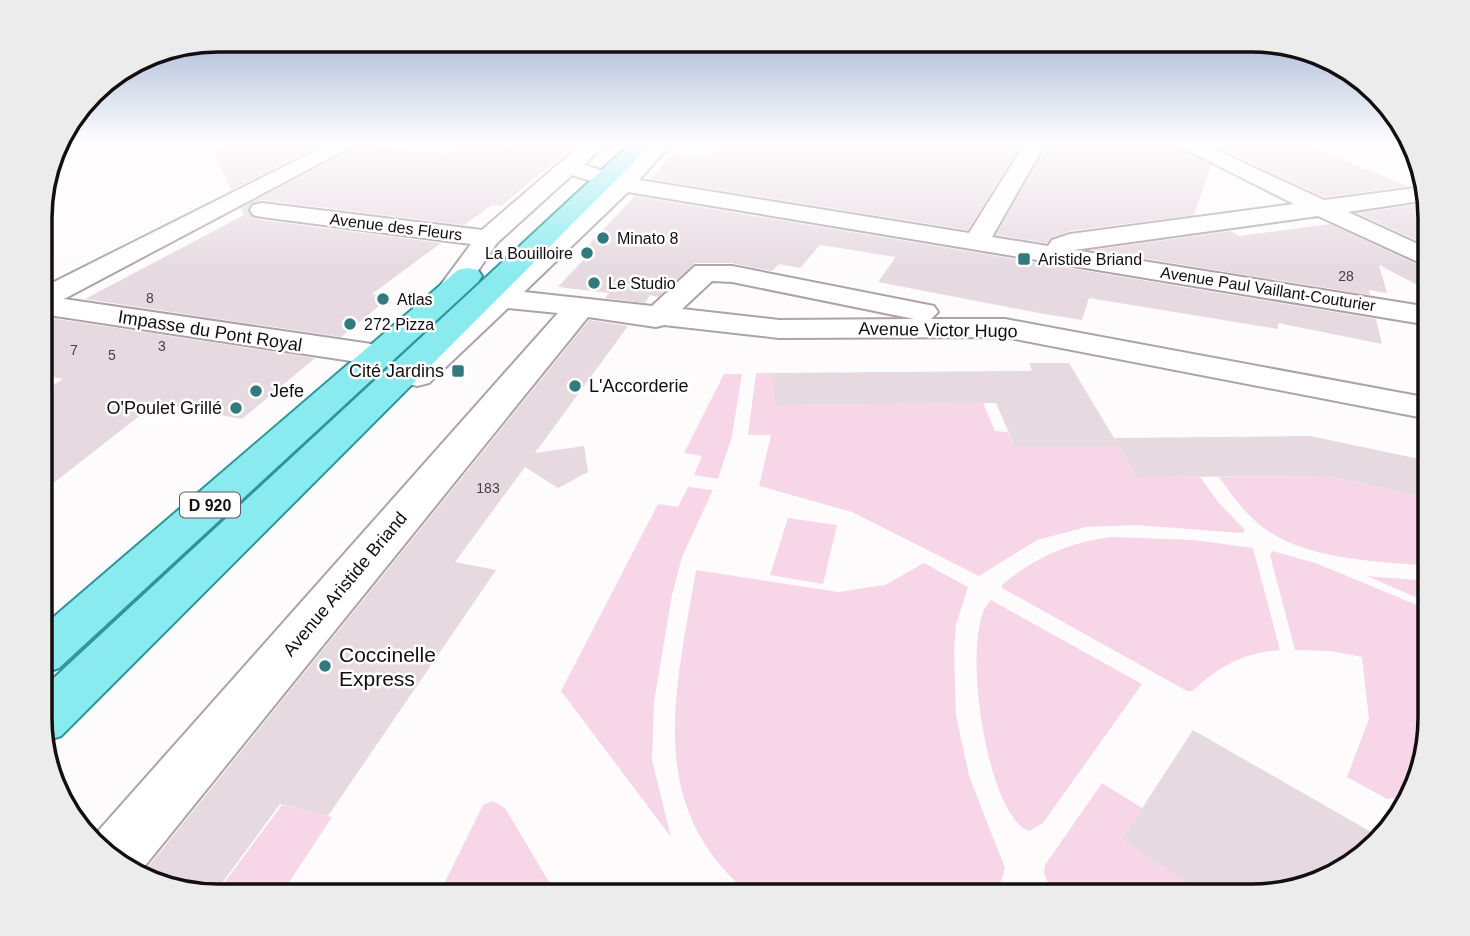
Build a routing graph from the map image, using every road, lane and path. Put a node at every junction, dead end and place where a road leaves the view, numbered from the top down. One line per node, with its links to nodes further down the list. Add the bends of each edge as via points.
1 (264, 186): 15 (street)
2 (578, 186): 11 (street)
3 (583, 186): 16 (main road, D 920)
4 (587, 186): 17 (main road, D 920)
5 (652, 186): 12 (street, Avenue Paul Vaillant-Couturier)
6 (1010, 186): 12 (street)
7 (1275, 186): 9 (street)
8 (1416, 195): 9 (street)
9 (1321, 207): 13 (street, via 1070,242); 14 (street)
10 (262, 210): 11 (street, Avenue des Fleurs)
11 (488, 238): 16 (street)
12 (977, 241): 13 (street, Avenue Paul Vaillant-Couturier)
13 (1045, 252): 20 (street, Avenue Paul Vaillant-Couturier)
14 (1417, 253)
15 (52, 294)
16 (448, 294): 23 (main road, D 920)
17 (492, 298): 19 (street, Avenue Victor Hugo); 26 (main road, D 920, via 355,419)
18 (52, 306): 23 (street, Impasse du Pont Royal)
19 (578, 309): 21 (street, Avenue Victor Hugo); 27 (street, Avenue Aristide Briand)
20 (1417, 314)
21 (656, 318): 22 (street, Avenue Victor Hugo, via 779,329); 22 (street, via 705,272)
22 (1005, 328): 24 (street, Avenue Victor Hugo)
23 (378, 355): 25 (main road, D 920)
24 (1417, 407)
25 (52, 646)
26 (52, 711)
27 (120, 851)

